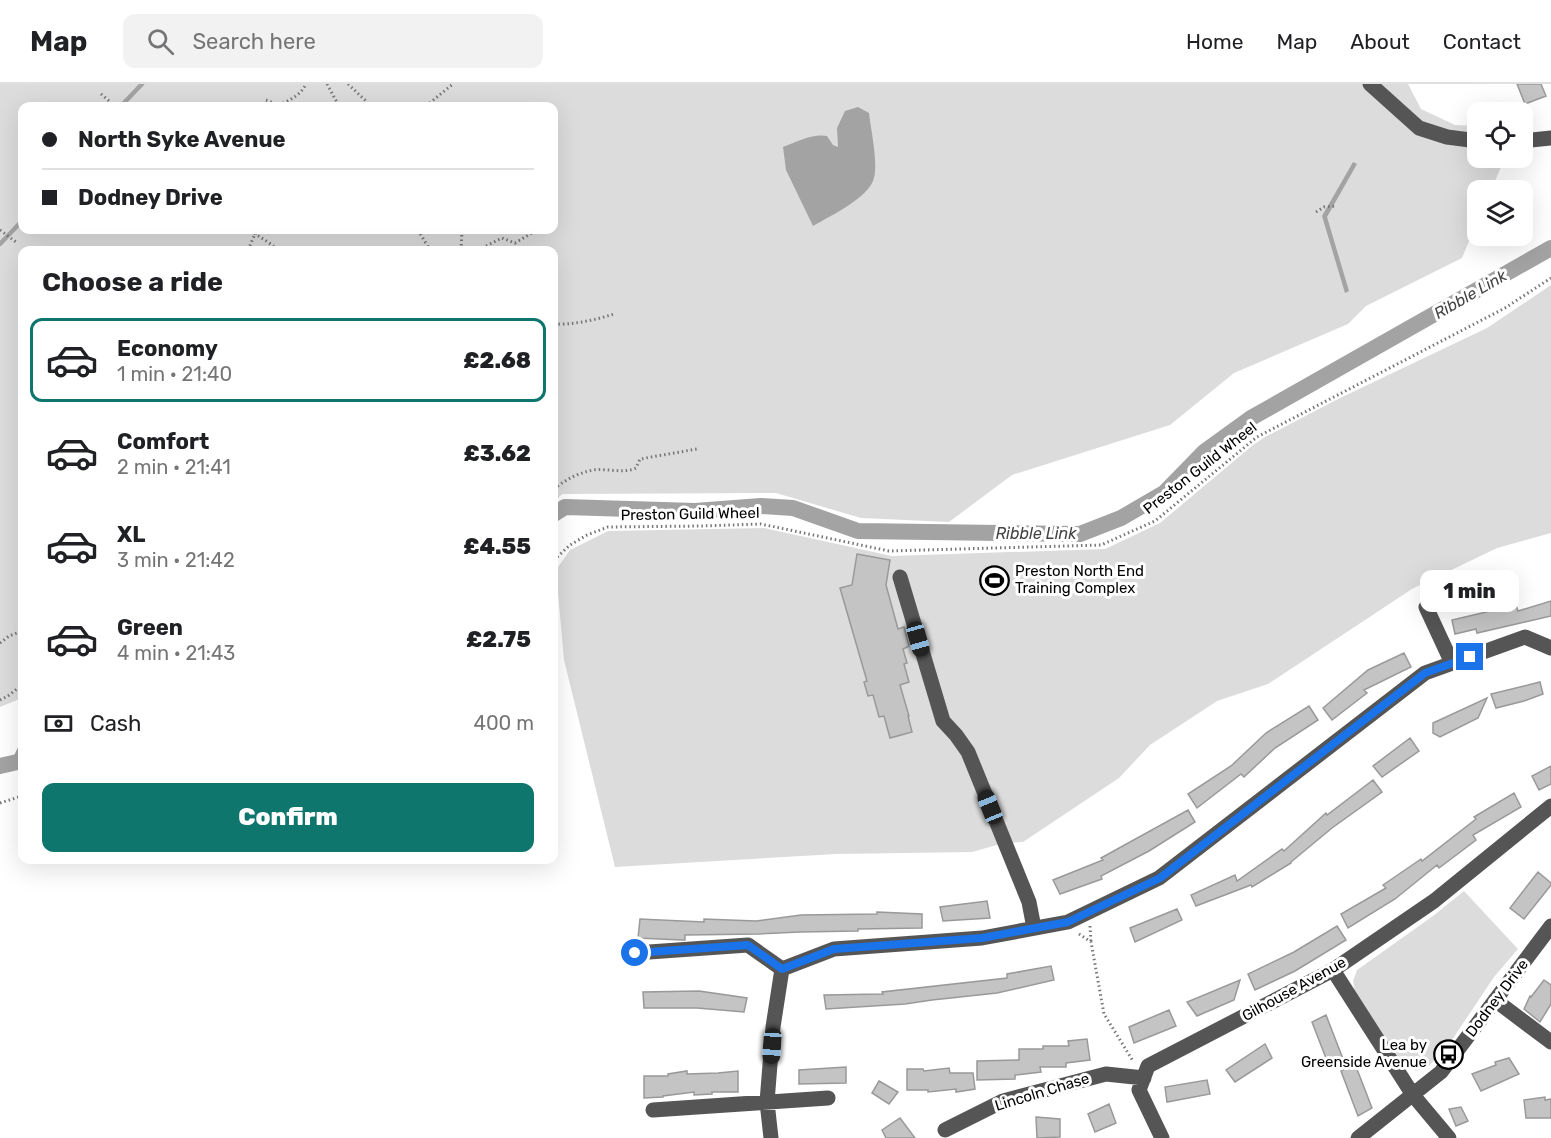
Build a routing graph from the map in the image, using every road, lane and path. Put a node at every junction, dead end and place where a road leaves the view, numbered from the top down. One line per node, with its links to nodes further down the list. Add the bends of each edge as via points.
1 (306, 84): 10 (path)
2 (327, 84): 11 (path)
3 (348, 84): 12 (path)
4 (453, 84): 13 (path)
5 (1370, 84): 15 (street, via 1419,128)
6 (101, 94): 8 (path)
7 (266, 100): 9 (path)
8 (110, 102)
9 (271, 102)
10 (285, 102)
11 (337, 102)
12 (366, 102)
13 (431, 102)
14 (1551, 138): 16 (street)
15 (1467, 140)
16 (1533, 140)
17 (1337, 206): 18 (path)
18 (1316, 212)
19 (0, 230): 22 (path)
20 (255, 234): 23 (path); 24 (path)
21 (530, 234): 25 (path, via 515,243 502,238)
22 (16, 242)
23 (250, 246)
24 (274, 246)
25 (486, 246)
26 (1551, 278): 31 (path, Preston Guild Wheel, via 1505,308 1257,437 1155,521 1101,545 889,552 761,524 608,527 587,535)
27 (614, 314): 28 (path)
28 (558, 325)
29 (697, 449): 30 (path, via 640,459 636,468 629,471 593,470 565,479)
30 (558, 485)
31 (558, 555)
32 (900, 577): 45 (street, via 943,721 968,752 1029,902)
33 (1426, 607): 37 (street)
34 (18, 633): 35 (path)
35 (0, 643)
36 (1551, 648): 37 (street, via 1525,637)
37 (1452, 663): 43 (street, via 1425,673 1160,878)
38 (18, 688): 39 (path)
39 (0, 700)
40 (18, 797): 41 (path)
41 (0, 803)
42 (1551, 806): 48 (street, Gilhouse Avenue, via 1434,901)
43 (1062, 924): 45 (street); 51 (path, via 1091,942 1104,1014)
44 (1551, 926): 49 (street, Dodney Drive)
45 (1034, 928): 47 (street, via 982,938 834,949)
46 (635, 953): 47 (street, via 748,945)
47 (782, 969): 54 (street)
48 (1333, 970): 51 (street, Gilhouse Avenue, via 1148,1066); 52 (street)
49 (1495, 1000): 50 (street); 52 (street, Dodney Drive, via 1441,1072)
50 (1551, 1042)
51 (1144, 1078): 56 (street, Lincoln Chase, via 1106,1074 1003,1101); 58 (street, via 1139,1090)
52 (1413, 1095): 59 (street, Dodney Drive); 60 (street)
53 (828, 1098): 54 (street)
54 (768, 1102): 55 (street); 57 (street)
55 (653, 1110)
56 (945, 1130)
57 (771, 1138)
58 (1162, 1138)
59 (1358, 1138)
60 (1449, 1138)

